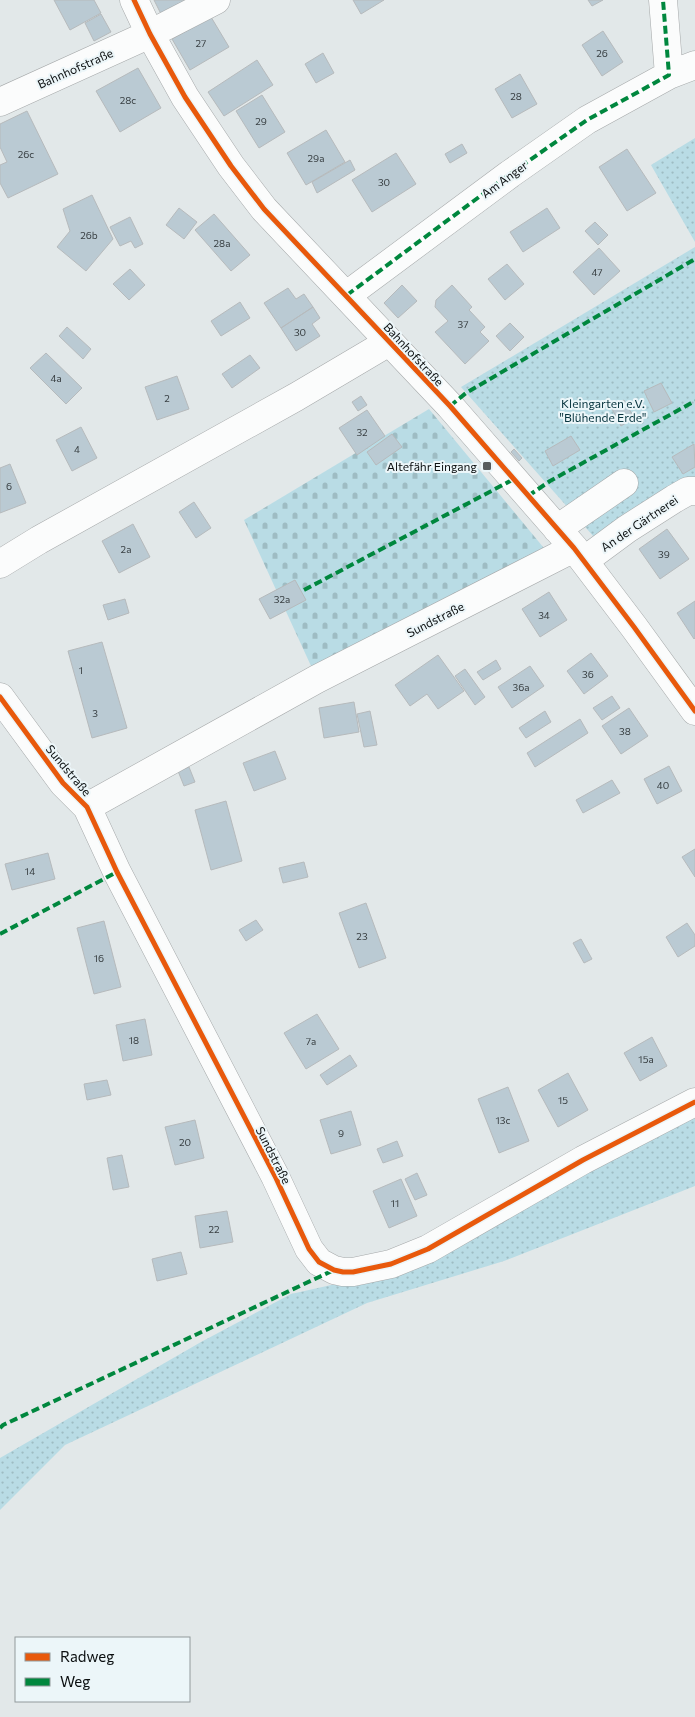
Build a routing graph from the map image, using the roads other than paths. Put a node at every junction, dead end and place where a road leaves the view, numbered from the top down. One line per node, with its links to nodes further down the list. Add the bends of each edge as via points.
1 (134, 0): 4 (street, Bahnhofstraße)
2 (216, 0): 4 (street)
3 (663, 0): 5 (street, Am Anger)
4 (150, 34): 6 (street, Bahnhofstraße); 7 (street, Bahnhofstraße, via 185,97 231,166 264,209)
5 (683, 69): 7 (street, Am Anger, via 587,120)
6 (0, 102)
7 (347, 295): 8 (street, Bahnhofstraße)
8 (389, 342): 11 (street, Bahnhofstraße, via 450,406); 12 (street)
9 (624, 483): 11 (street)
10 (695, 491): 11 (street, An der Gärtnerei, via 688,491 627,529)
11 (572, 546): 14 (street, Bahnhofstraße); 15 (street, Sundstraße, via 317,679)
12 (0, 564)
13 (0, 697): 15 (street, Sundstraße, via 64,783)
14 (695, 712)
15 (87, 807): 16 (street, Sundstraße, via 309,1249 320,1262 334,1270 353,1272 390,1264 428,1248)
16 (695, 1102)

